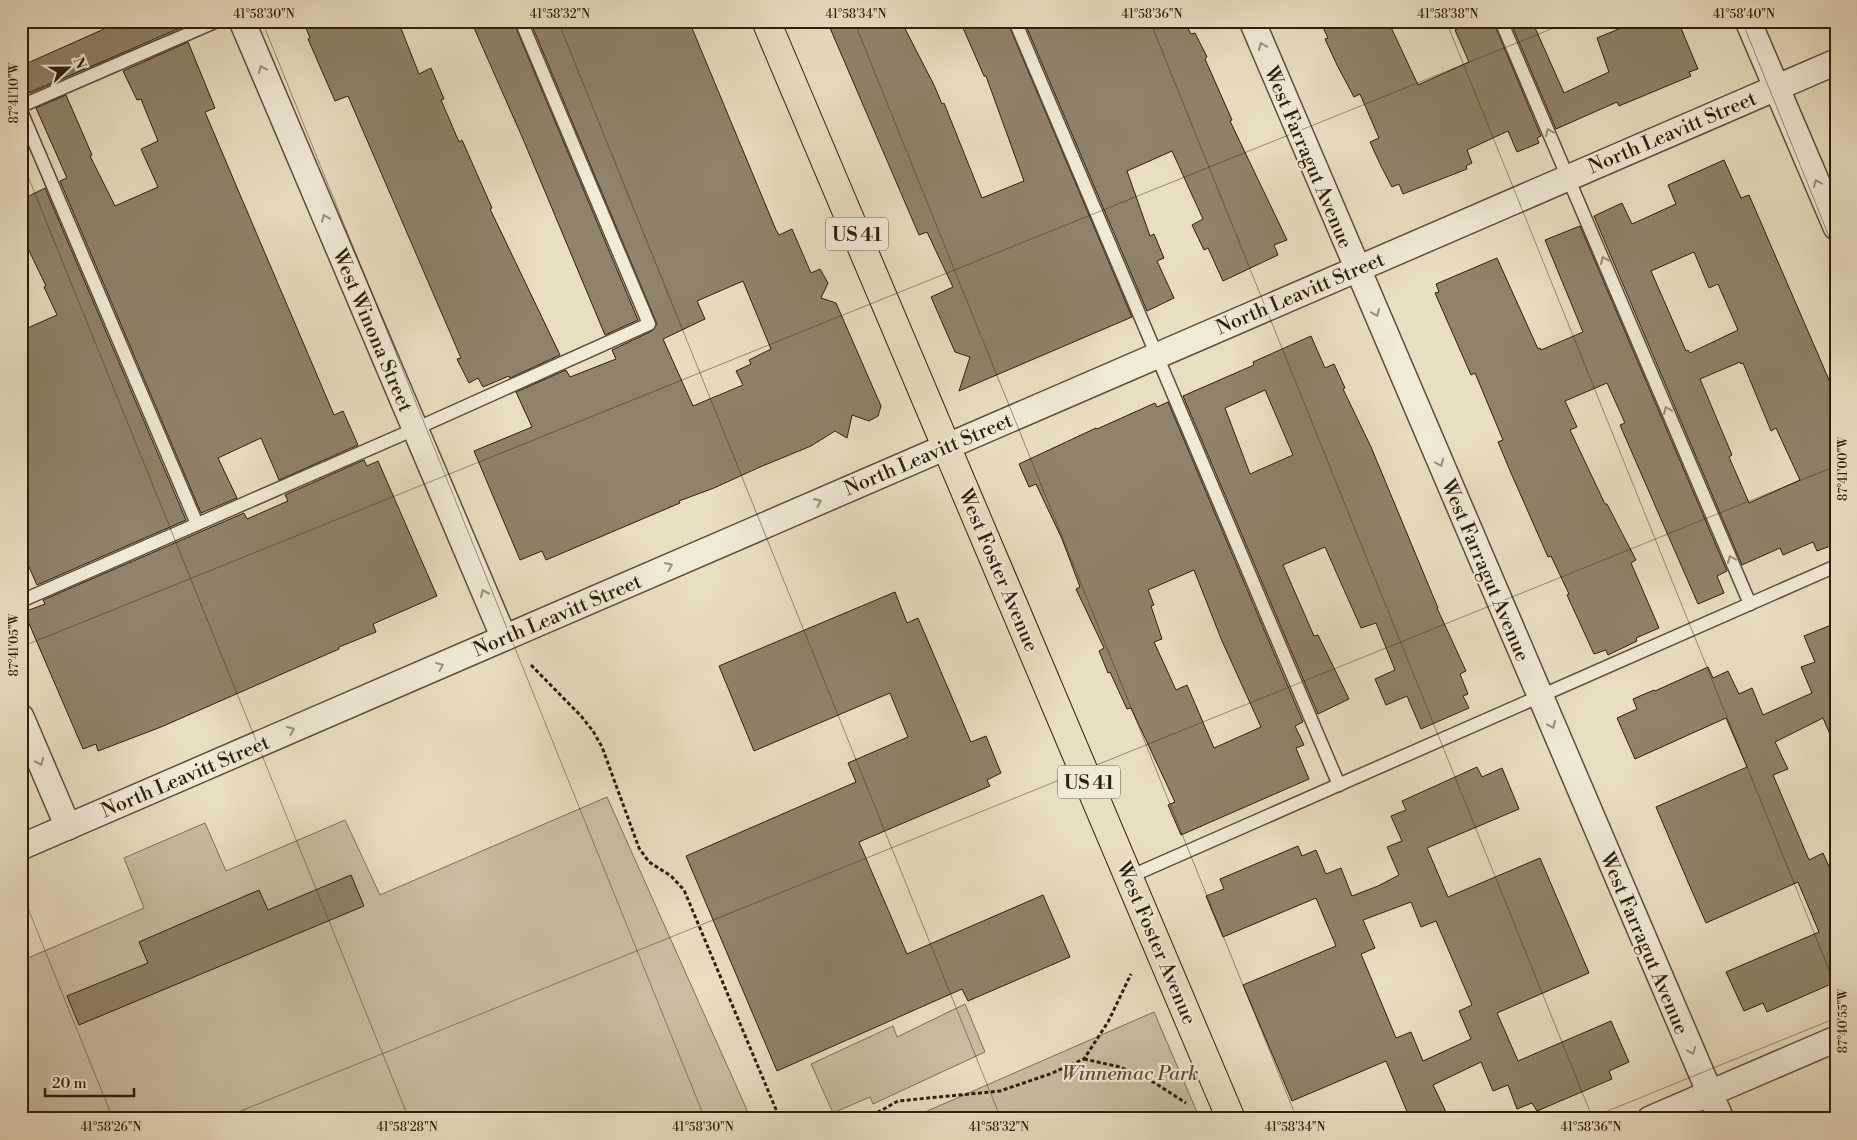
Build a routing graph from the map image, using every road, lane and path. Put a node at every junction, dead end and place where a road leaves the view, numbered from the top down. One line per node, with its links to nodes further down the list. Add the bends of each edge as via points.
1 (216, 21): 11 (lane)
2 (242, 21): 17 (street, West Winona Street, one-way to 2)
3 (522, 21): 17 (lane, via 649,324)
4 (766, 21): 18 (main road, West Foster Avenue / US 41)
5 (1015, 21): 16 (lane)
6 (1252, 21): 15 (street, West Farragut Avenue, one-way to 6)
7 (1501, 21): 13 (lane, one-way to 7)
8 (1748, 21): 10 (street)
9 (1836, 62): 10 (street, North Leavitt Street)
10 (1776, 88): 13 (street, North Leavitt Street); 14 (street, one-way to 10)
11 (21, 106)
12 (21, 111): 19 (lane)
13 (1568, 177): 15 (street, North Leavitt Street); 22 (lane, one-way to 13)
14 (1836, 227)
15 (1356, 269): 16 (street, North Leavitt Street); 25 (street, West Farragut Avenue, one-way to 25)
16 (1157, 355): 18 (street, North Leavitt Street); 27 (lane)
17 (415, 429): 19 (lane); 23 (street, West Winona Street, one-way to 17)
18 (947, 446): 23 (street, North Leavitt Street, one-way to 18); 30 (main road, West Foster Avenue / US 41)
19 (198, 524): 21 (lane)
20 (1836, 566): 22 (lane)
21 (21, 601)
22 (1750, 604): 25 (lane)
23 (504, 638): 28 (street, North Leavitt Street, one-way to 23)
24 (531, 665): 36 (path, via 593,731 639,848 649,862 671,876 684,890)
25 (1540, 696): 27 (lane); 34 (street, West Farragut Avenue, one-way to 34)
26 (21, 717): 28 (street, one-way to 28)
27 (1338, 785): 30 (lane)
28 (68, 827): 29 (street, North Leavitt Street)
29 (21, 847)
30 (1129, 877): 38 (main road, West Foster Avenue / US 41)
31 (1131, 974): 33 (path, via 1108,1022)
32 (1836, 1039): 34 (street)
33 (1084, 1059): 35 (path, via 1120,1067 1155,1083); 37 (path, via 1000,1091 898,1101)
34 (1710, 1093): 39 (street); 40 (street, West Farragut Avenue)
35 (1186, 1103)
36 (780, 1119)
37 (866, 1119)
38 (1231, 1119)
39 (1650, 1119)
40 (1721, 1119)

